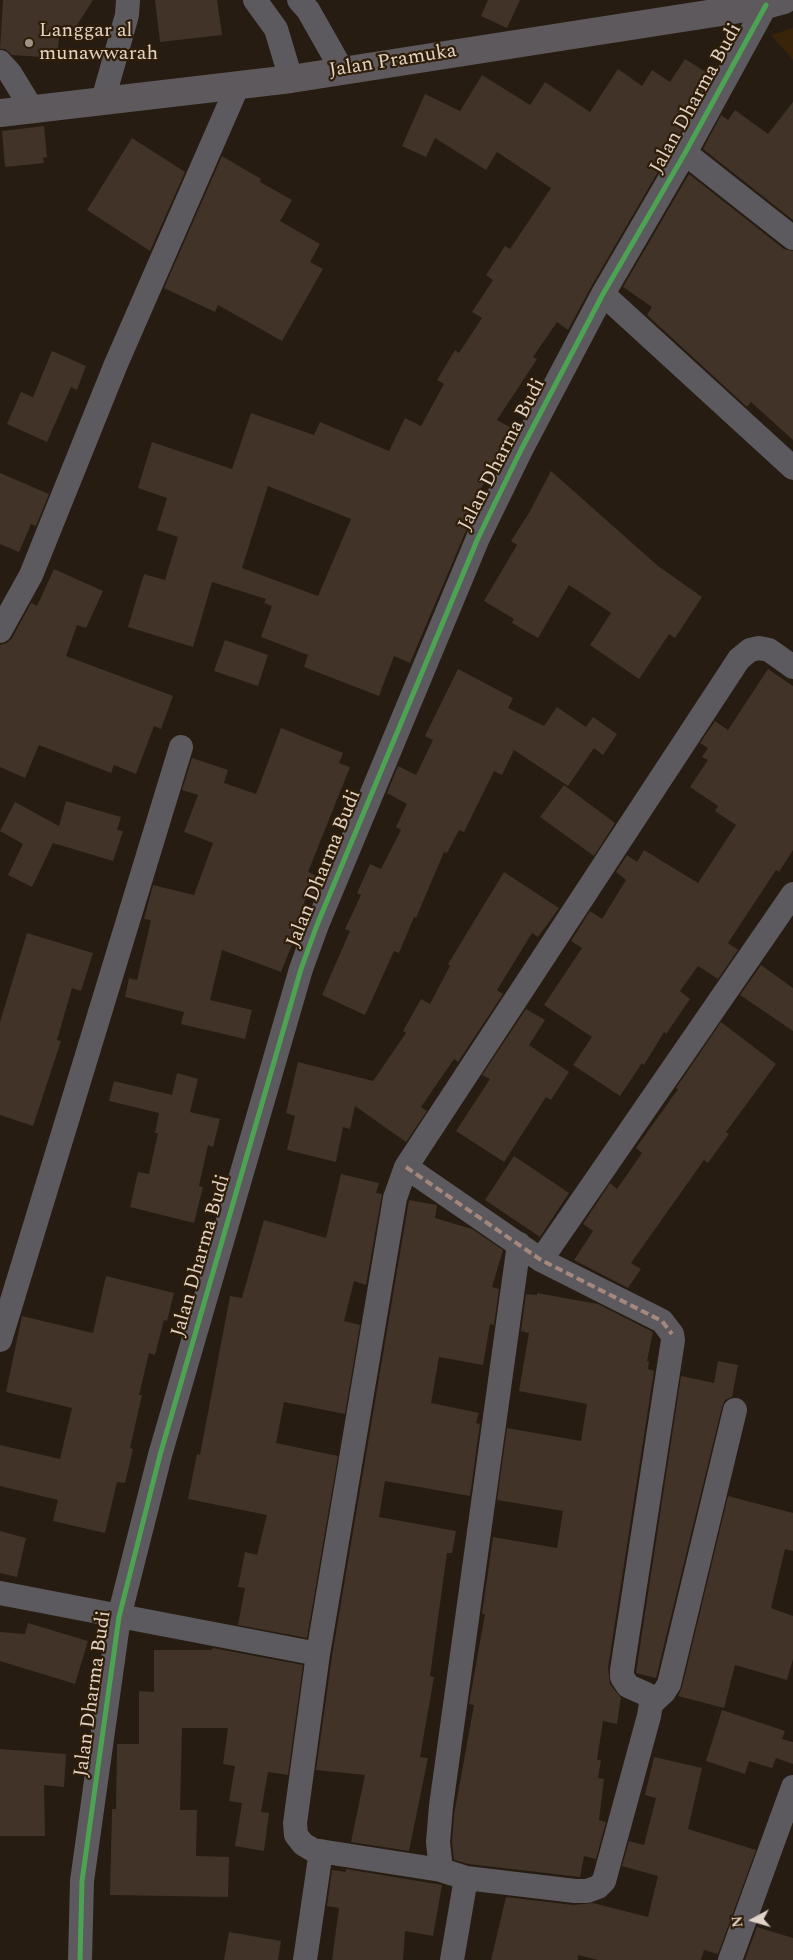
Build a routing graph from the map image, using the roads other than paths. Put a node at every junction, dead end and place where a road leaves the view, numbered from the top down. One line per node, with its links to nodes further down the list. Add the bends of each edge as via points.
1 (128, 0): 10 (street, via 127,16)
2 (256, 0): 5 (street)
3 (775, 3): 7 (main road, Jalan Pramuka); 13 (street, Jalan Dharma Budi)
4 (304, 5): 5 (street); 7 (street)
5 (276, 29): 8 (street)
6 (0, 62): 11 (street)
7 (342, 70): 8 (main road, Jalan Pramuka)
8 (291, 79): 9 (main road, Jalan Pramuka)
9 (238, 85): 10 (main road, Jalan Pramuka); 17 (street, via 116,364 31,575)
10 (103, 100): 11 (main road, Jalan Pramuka)
11 (32, 110): 12 (main road, Jalan Pramuka)
12 (0, 113)
13 (685, 153): 14 (street); 15 (street, Jalan Dharma Budi)
14 (793, 238)
15 (603, 294): 16 (street); 27 (street, Jalan Dharma Budi, via 478,538 301,969 160,1455)
16 (793, 468)
17 (0, 631)
18 (793, 667): 21 (street, via 768,650 759,648 750,650 740,659)
19 (181, 747): 24 (street)
20 (793, 894): 23 (street)
21 (406, 1167): 22 (street); 28 (street, via 395,1198)
22 (519, 1244): 23 (street); 32 (street, via 441,1806)
23 (542, 1260): 29 (street, via 662,1321 672,1334 622,1670 625,1683 646,1694)
24 (0, 1340)
25 (735, 1410): 29 (street, via 669,1684)
26 (0, 1593): 27 (street)
27 (119, 1617): 28 (street); 34 (street, Jalan Dharma Budi, via 82,1881)
28 (318, 1654): 31 (street, via 295,1823 296,1835 303,1844)
29 (651, 1704): 33 (street, via 604,1881 598,1887 575,1891)
30 (793, 1787): 37 (street)
31 (321, 1851): 32 (street); 35 (street)
32 (440, 1870): 33 (street)
33 (466, 1878): 36 (street)
34 (80, 1960)
35 (305, 1960)
36 (452, 1960)
37 (730, 1960)

